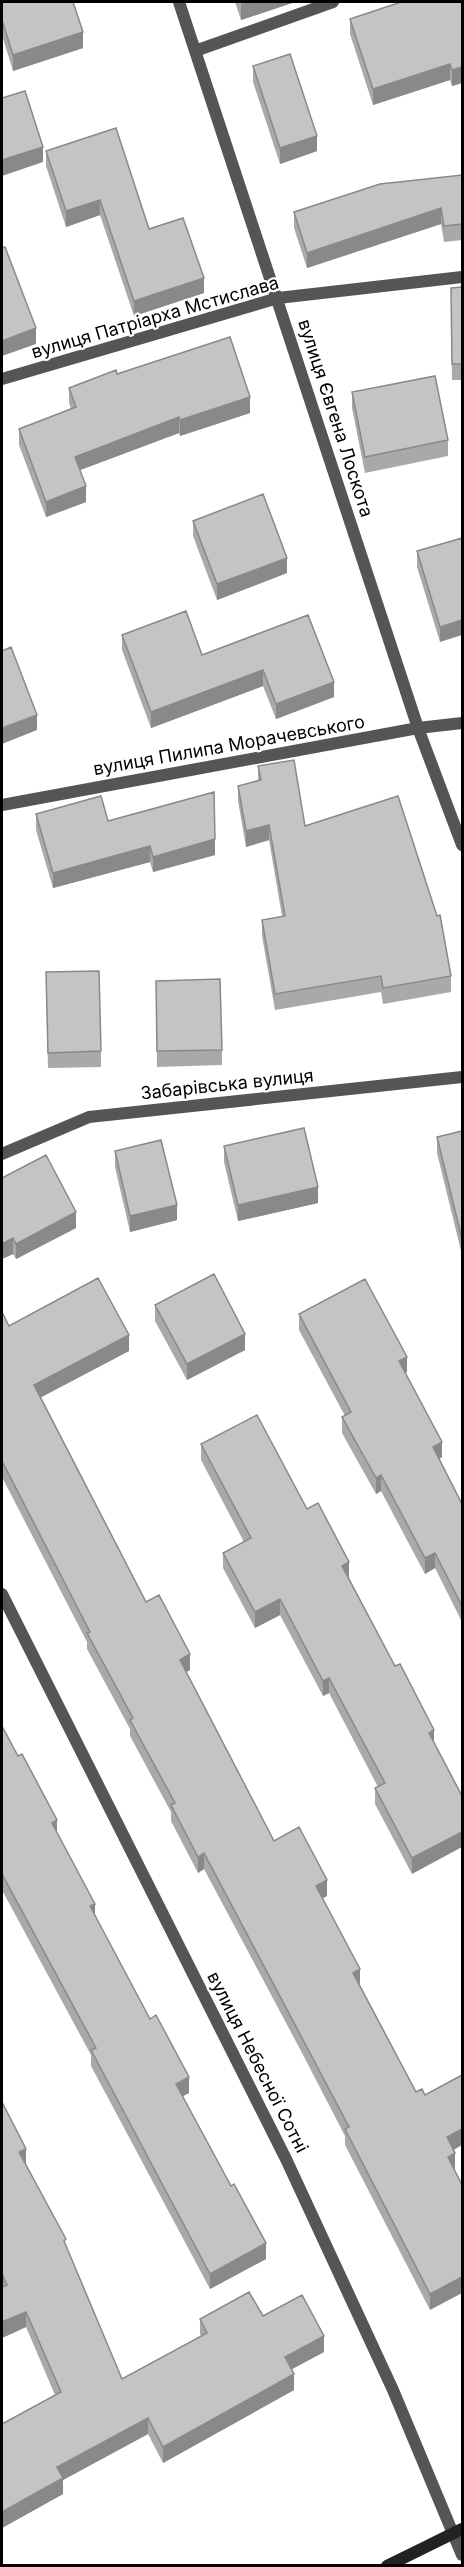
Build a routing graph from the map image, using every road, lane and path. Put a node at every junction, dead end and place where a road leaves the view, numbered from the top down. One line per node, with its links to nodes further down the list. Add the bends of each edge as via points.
1 (179, 2): 3 (street, вулиця Євгена Лоскота)
2 (333, 2): 3 (street)
3 (195, 51): 5 (street, вулиця Євгена Лоскота)
4 (462, 277): 5 (street, вулиця Патріарха Мстислава)
5 (278, 298): 6 (street, вулиця Патріарха Мстислава); 8 (street, вулиця Євгена Лоскота)
6 (2, 379)
7 (462, 723): 8 (street, вулиця Пилипа Морачевського)
8 (418, 728): 9 (street, вулиця Пилипа Морачевського); 10 (street, вулиця Євгена Лоскота)
9 (2, 805)
10 (462, 845)
11 (462, 1077): 12 (street, Забарівська вулиця, via 89,1117)
12 (2, 1154)
13 (2, 1594): 14 (street, вулиця Небесної Сотні, via 286,2159)
14 (457, 2532): 15 (street, вулиця Небесної Сотні); 16 (main road)
15 (462, 2555)
16 (387, 2565)

